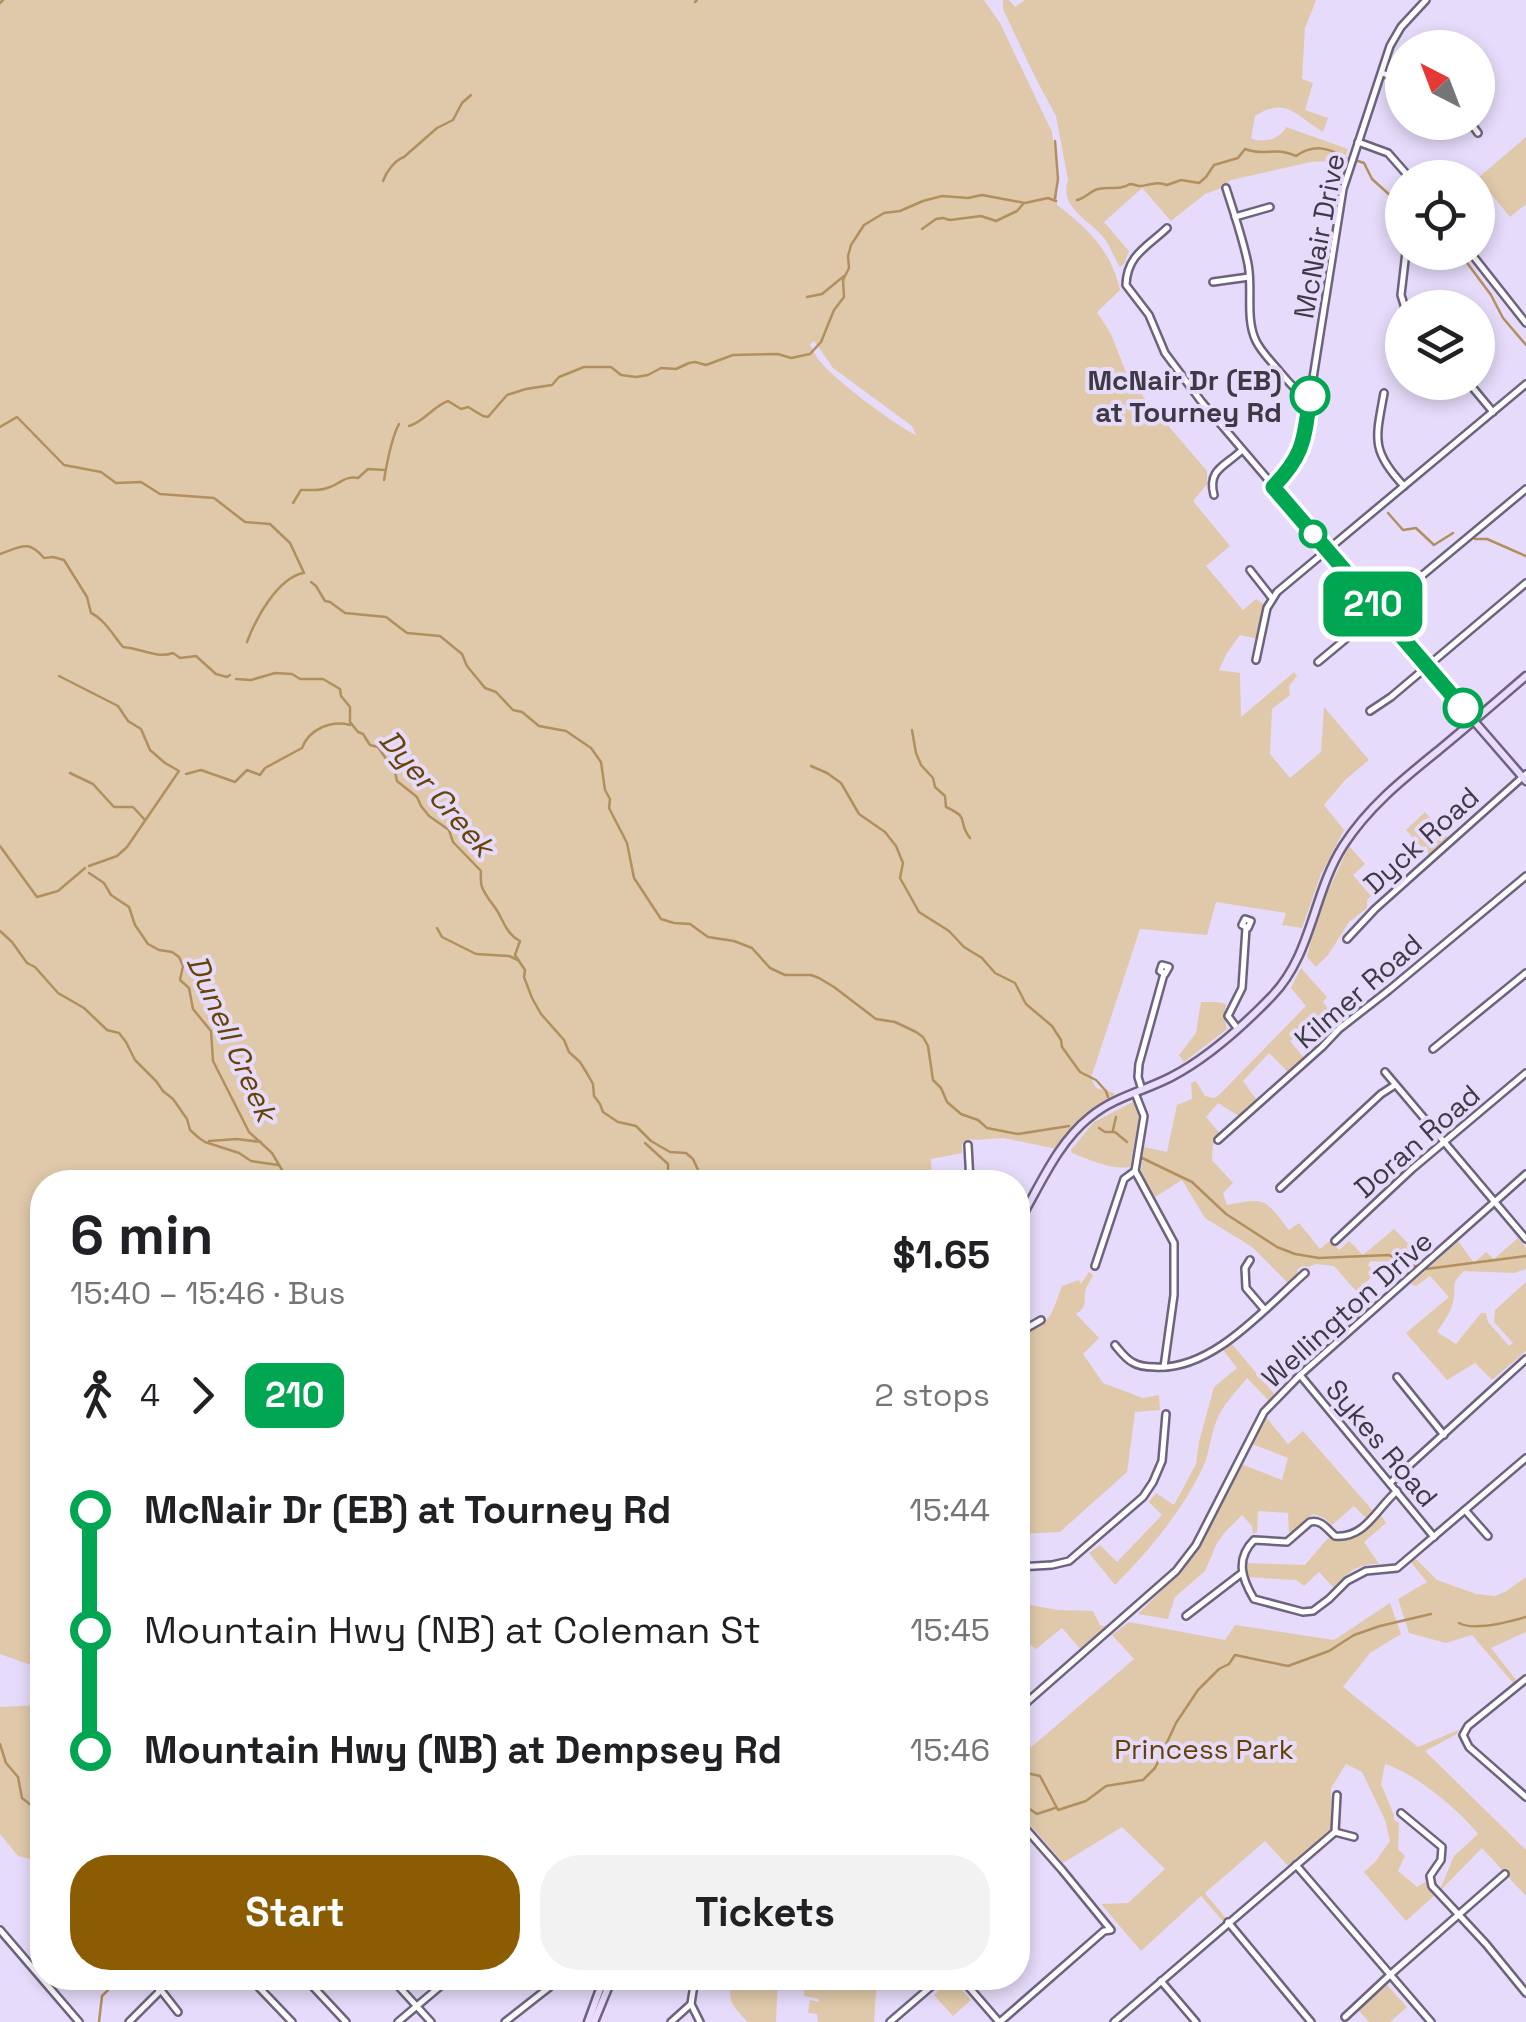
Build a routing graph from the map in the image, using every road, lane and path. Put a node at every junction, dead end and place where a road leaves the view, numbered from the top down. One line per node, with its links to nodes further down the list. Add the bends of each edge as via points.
1 (1426, 0): 2 (street, McNair Drive, via 1394,37)
2 (1380, 72): 3 (street); 4 (street, McNair Drive)
3 (1385, 74)
4 (1358, 142): 5 (street); 16 (street, McNair Drive, via 1343,189)
5 (1395, 160)
6 (1226, 188): 8 (street)
7 (1270, 207): 8 (street)
8 (1235, 218): 11 (street)
9 (1167, 228): 19 (street, via 1132,259 1126,285 1162,348)
10 (1484, 270): 13 (street)
11 (1250, 277): 12 (street); 16 (street, via 1258,346 1293,387)
12 (1213, 282)
13 (1526, 323)
14 (1526, 384): 18 (street)
15 (1384, 393): 20 (street, via 1378,447)
16 (1310, 396): 21 (street, McNair Drive, via 1301,450)
17 (1483, 400): 18 (street)
18 (1493, 412): 20 (street)
19 (1242, 450): 21 (street); 23 (street, via 1213,476)
20 (1404, 486): 24 (street)
21 (1273, 487): 24 (street)
22 (1526, 490): 28 (street)
23 (1214, 495)
24 (1327, 550): 27 (street); 28 (street)
25 (1250, 570): 27 (street)
26 (1526, 583): 31 (street)
27 (1272, 598): 29 (street)
28 (1379, 611): 30 (street); 31 (street)
29 (1256, 660)
30 (1318, 662)
31 (1426, 666): 33 (street); 34 (street)
32 (1526, 676): 34 (street)
33 (1370, 711)
34 (1474, 721): 35 (street); 41 (street, via 1382,798 1352,833 1328,875 1294,966)
35 (1525, 777): 38 (street, Dyck Road)
36 (1526, 876): 47 (street, Kilmer Road)
37 (1246, 928): 41 (street, via 1242,988 1228,1016)
38 (1346, 940)
39 (1526, 973): 42 (street)
40 (1164, 974): 46 (street)
41 (1238, 1028): 46 (street, via 1190,1066)
42 (1433, 1049)
43 (1385, 1072): 45 (street)
44 (1526, 1073): 48 (street, Doran Road)
45 (1396, 1085): 48 (street); 53 (street)
46 (1139, 1091): 51 (street, via 1144,1116); 55 (street, via 1079,1127)
47 (1218, 1140)
48 (1444, 1143): 54 (street); 57 (street, Doran Road)
49 (968, 1145): 50 (street)
50 (969, 1170)
51 (1136, 1170): 59 (street, via 1124,1180); 66 (street, via 1174,1242)
52 (1526, 1174): 54 (street, Wellington Drive)
53 (1280, 1188)
54 (1494, 1202): 56 (street); 67 (street, Wellington Drive)
55 (1030, 1203)
56 (1526, 1239)
57 (1335, 1241)
58 (1250, 1260): 61 (street, via 1246,1288)
59 (1095, 1266)
60 (1304, 1274): 61 (street)
61 (1264, 1309): 66 (street, via 1204,1357)
62 (1042, 1320): 63 (street)
63 (1030, 1326)
64 (1115, 1345): 66 (street, via 1131,1361)
65 (1526, 1360): 70 (street)
66 (1164, 1368)
67 (1300, 1375): 72 (street, Sykes Road); 81 (street, Wellington Drive, via 1264,1412 1196,1545 1176,1570)
68 (1396, 1377): 70 (street)
69 (1166, 1414): 77 (street, via 1162,1461 1143,1496 1069,1561)
70 (1444, 1435): 72 (street)
71 (1526, 1458): 74 (street)
72 (1390, 1483): 73 (street, Sykes Road)
73 (1397, 1491): 75 (street, Sykes Road); 78 (street, via 1350,1537 1335,1536 1315,1521 1287,1542 1254,1540 1242,1556)
74 (1466, 1510): 75 (street); 76 (street)
75 (1434, 1536): 78 (street, via 1397,1568 1347,1581 1314,1611 1254,1600)
76 (1488, 1536)
77 (1030, 1566)
78 (1242, 1573): 79 (street)
79 (1186, 1616)
80 (1526, 1679): 83 (street, via 1463,1735 1468,1748)
81 (1030, 1698)
82 (1337, 1795): 85 (street)
83 (1526, 1797)
84 (1401, 1813): 90 (street, via 1442,1847 1430,1882)
85 (1335, 1832): 87 (street); 88 (street)
86 (1030, 1834): 124 (street, via 1111,1930)
87 (1354, 1837)
88 (1296, 1864): 91 (street); 94 (street)
89 (1505, 1874): 90 (street)
90 (1458, 1915): 94 (street); 108 (street)
91 (1228, 1922): 95 (street); 127 (street)
92 (0, 1930): 93 (street)
93 (30, 1965)
94 (1390, 1974): 112 (street); 128 (street)
95 (1161, 1980): 125 (street); 126 (street)
96 (52, 1990): 113 (street)
97 (160, 1990): 114 (street)
98 (161, 1990): 111 (street)
99 (261, 1990): 115 (street)
100 (317, 1990): 116 (street)
101 (400, 1990): 110 (street)
102 (436, 1990): 110 (street)
103 (546, 1990): 119 (street)
104 (603, 1990): 120 (street)
105 (694, 1990): 109 (street)
106 (926, 1990): 123 (street)
107 (971, 1990): 124 (street)
108 (1526, 1993)
109 (692, 2004): 121 (street); 122 (street)
110 (414, 2008): 117 (street); 118 (street)
111 (178, 2012)
112 (1346, 2017)
113 (79, 2022)
114 (129, 2022)
115 (292, 2022)
116 (346, 2022)
117 (395, 2022)
118 (431, 2022)
119 (505, 2022)
120 (591, 2022)
121 (671, 2022)
122 (700, 2022)
123 (890, 2022)
124 (1000, 2022)
125 (1114, 2022)
126 (1196, 2022)
127 (1311, 2022)
128 (1431, 2022)

